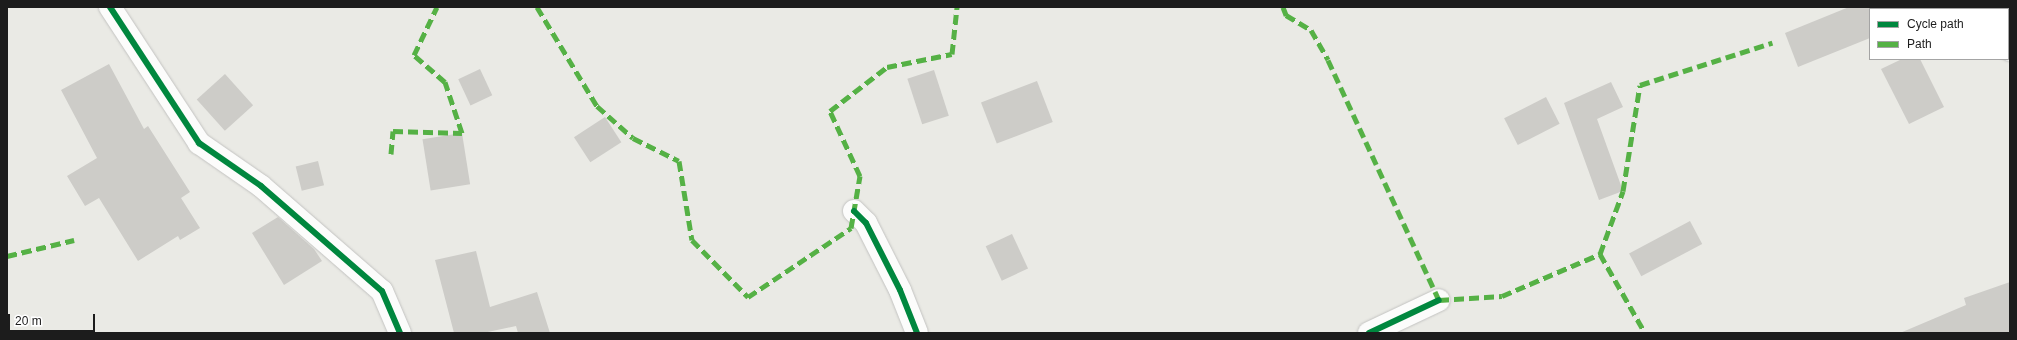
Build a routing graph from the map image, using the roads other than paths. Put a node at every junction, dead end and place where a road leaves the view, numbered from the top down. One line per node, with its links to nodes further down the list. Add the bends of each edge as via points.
1 (110, 7): 4 (street, via 199,143 261,186 382,291)
2 (854, 211): 5 (street, via 866,223 900,290)
3 (1440, 300): 6 (street)
4 (400, 333)
5 (917, 333)
6 (1369, 333)

